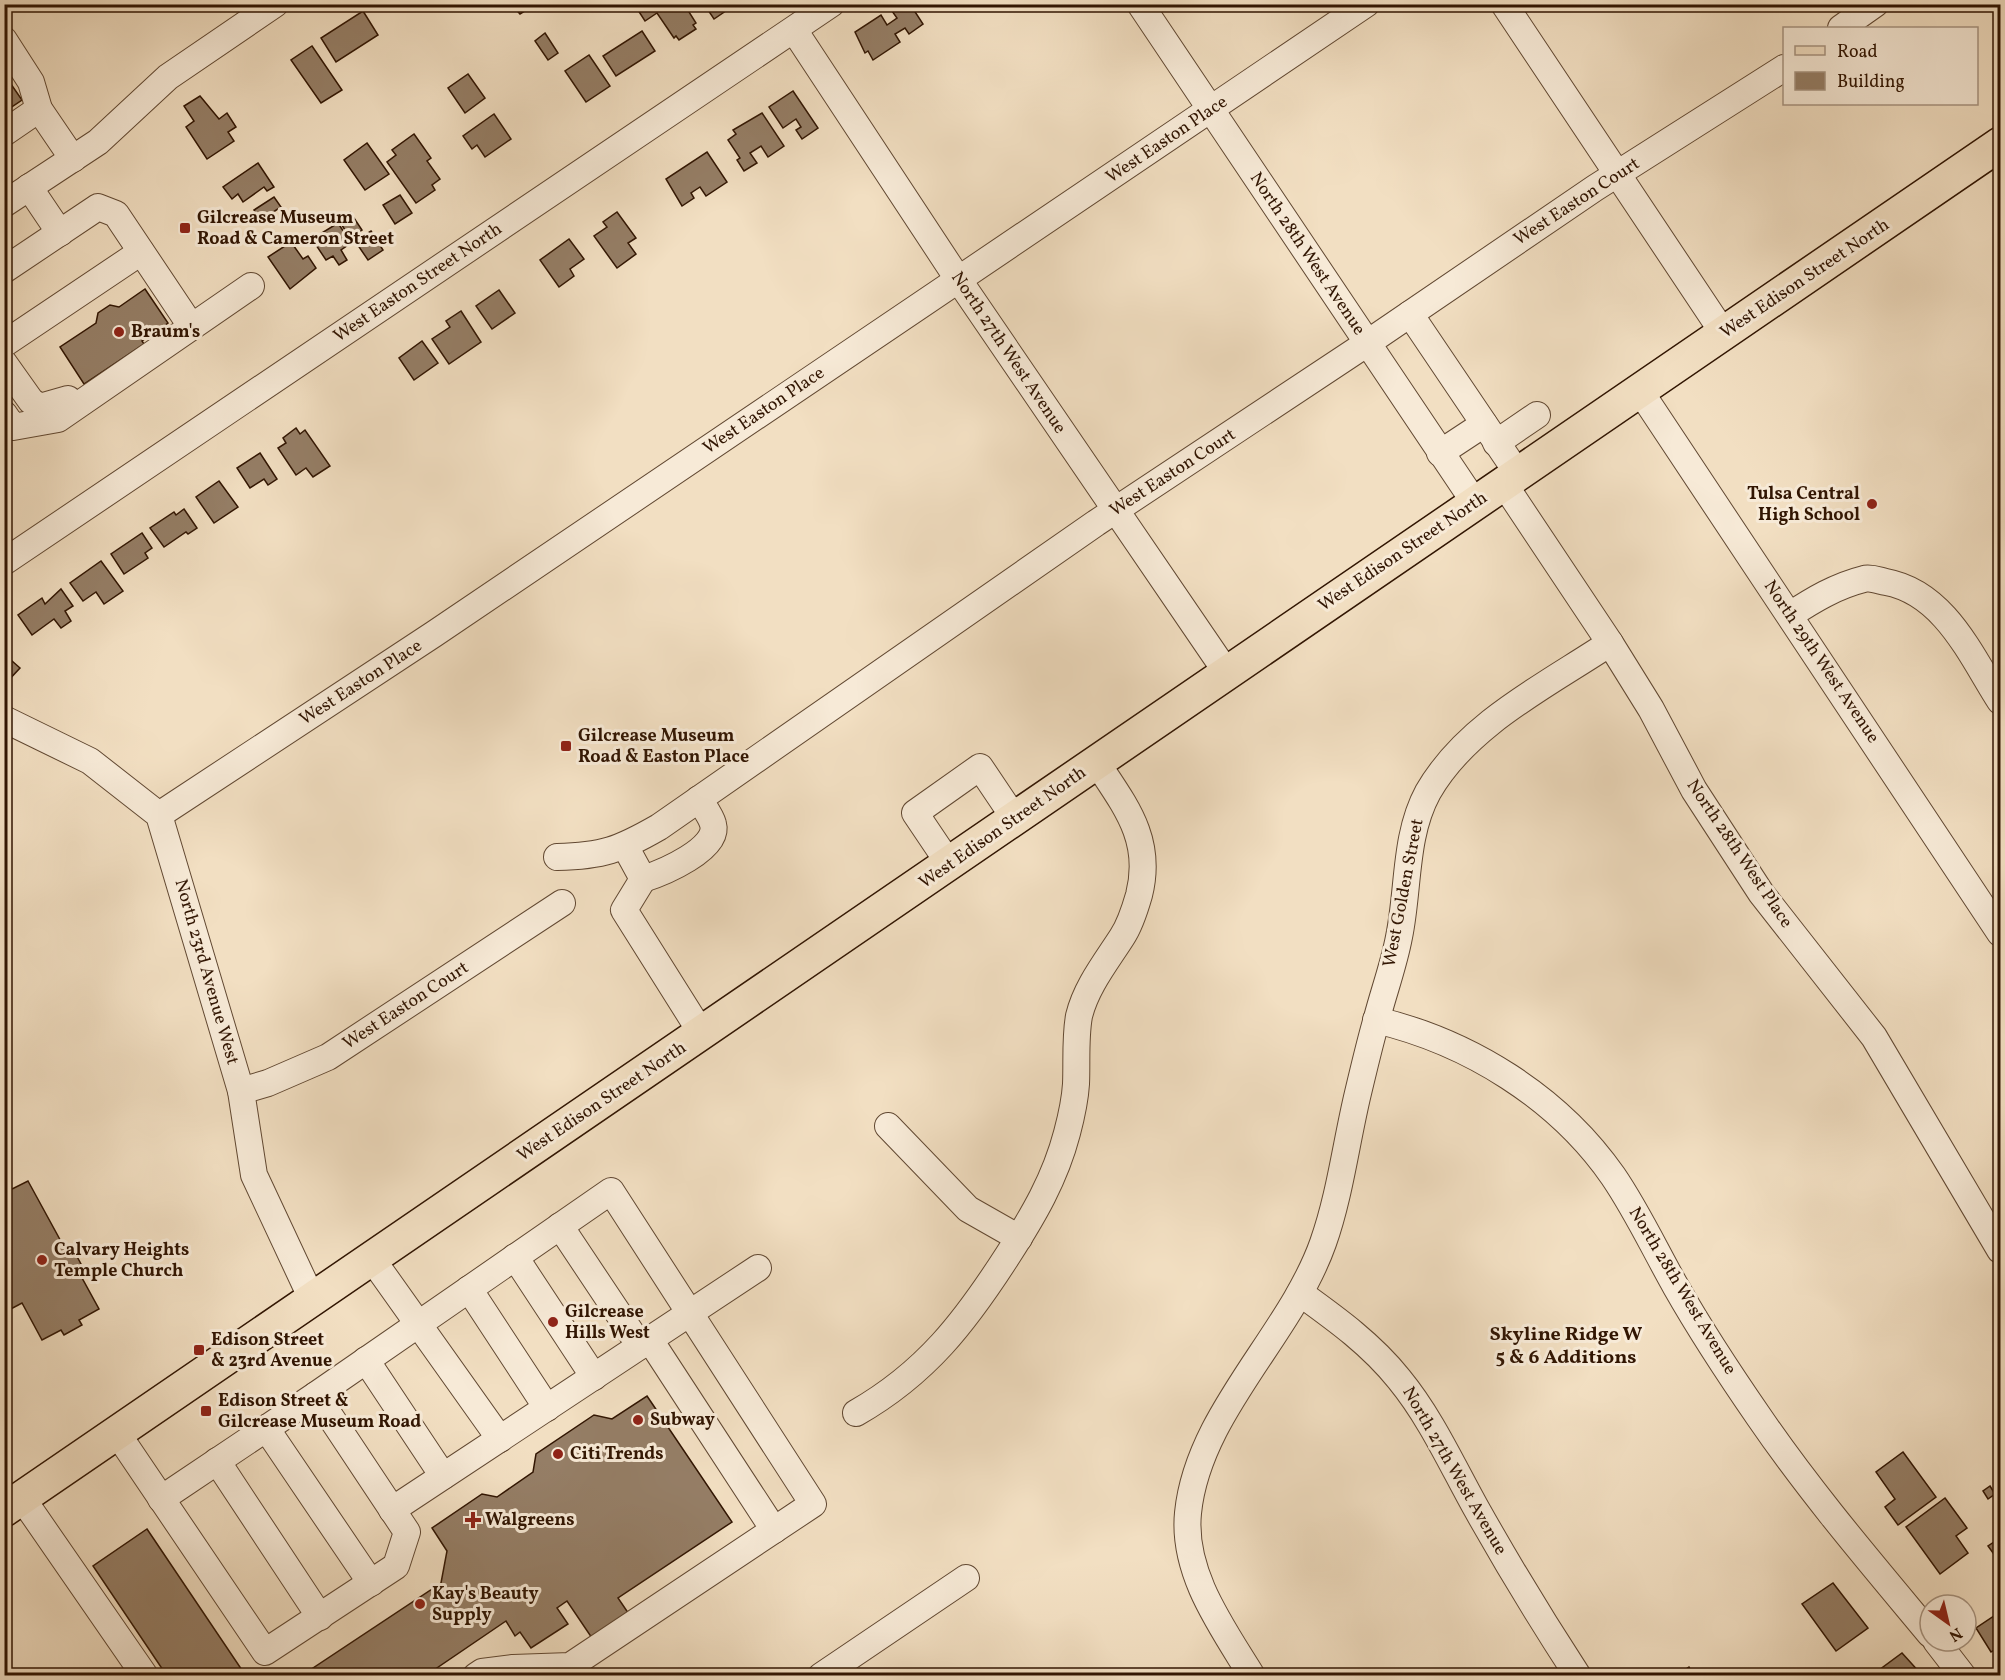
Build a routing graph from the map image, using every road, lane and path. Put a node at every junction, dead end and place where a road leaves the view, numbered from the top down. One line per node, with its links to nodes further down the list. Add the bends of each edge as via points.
1 (275, 4): 15 (street, via 168,77 98,142)
2 (831, 4): 8 (street, West Easton Street North)
3 (1140, 4): 12 (street, North 28th West Avenue)
4 (1366, 4): 12 (street, West Easton Place)
5 (1504, 4): 16 (street)
6 (1875, 4): 7 (street)
7 (1842, 27)
8 (794, 30): 22 (street, North 27th West Avenue); 40 (street, West Easton Street North)
9 (4, 40): 11 (street, via 31,82)
10 (1783, 69): 16 (street, West Easton Court)
11 (39, 109): 13 (street); 15 (street)
12 (1212, 111): 22 (street, West Easton Place); 28 (street, North 28th West Avenue)
13 (4, 133)
14 (2001, 144): 26 (main road, West Edison Street North)
15 (73, 159): 17 (street)
16 (1618, 174): 24 (street, West Easton Court); 26 (street)
17 (29, 187): 18 (street); 19 (street)
18 (4, 204)
19 (60, 233): 20 (street, via 98,207 116,214); 21 (street)
20 (141, 252): 25 (street); 27 (street)
21 (4, 270)
22 (958, 279): 39 (street, North 27th West Avenue); 48 (street, West Easton Place, via 443,629)
23 (251, 286): 25 (street)
24 (1410, 314): 28 (street, West Easton Court); 35 (street, North 28th West Place)
25 (191, 326): 32 (street, via 174,329 71,398); 33 (street, via 180,338 58,419 13,426)
26 (1724, 334): 31 (main road, West Edison Street North)
27 (4, 344)
28 (1366, 344): 36 (street, North 28th West Avenue); 39 (street, West Easton Court)
29 (4, 363): 32 (street)
30 (4, 390): 32 (street, via 20,410)
31 (1640, 391): 37 (main road, West Edison Street North); 41 (street, North 29th West Avenue)
32 (40, 407)
33 (4, 414)
34 (1537, 415): 35 (street)
35 (1490, 433): 36 (street); 37 (street, North 28th West Place)
36 (1440, 453): 38 (street, North 28th West Avenue)
37 (1511, 479): 38 (main road, West Edison Street North); 42 (street, North 28th West Place)
38 (1475, 503): 43 (main road, West Edison Street North)
39 (1116, 511): 43 (street, North 27th West Avenue); 47 (street, West Easton Court)
40 (4, 562)
41 (1790, 615): 44 (street, via 1824,593 1866,578 1914,591 1936,605); 55 (street, North 29th West Avenue)
42 (1610, 643): 56 (street, West Golden Street, via 1460,748 1427,794 1410,846 1399,942); 62 (street, North 28th West Place, via 1731,848 1761,893 1874,1037)
43 (1227, 673): 46 (main road, West Edison Street North)
44 (2001, 701)
45 (4, 719): 48 (street, via 90,761)
46 (1096, 763): 49 (main road, West Edison Street North); 61 (street, via 1131,814 1142,845 1142,883 1125,933 1086,993 1079,1017 1076,1088 1067,1132 1043,1198)
47 (699, 799): 50 (street, West Easton Court); 53 (street, via 714,824 713,838 664,872)
48 (159, 815): 58 (street, North 23rd Avenue West)
49 (1015, 819): 52 (main road, West Edison Street North); 52 (street, via 980,767 915,813)
50 (625, 846): 51 (street, West Easton Court, via 602,855); 53 (street)
51 (557, 857)
52 (950, 865): 57 (main road, West Edison Street North)
53 (643, 879): 57 (street, via 624,910)
54 (562, 903): 58 (street, West Easton Court, via 328,1057)
55 (1999, 928)
56 (1376, 1020): 67 (street, West Golden Street, via 1332,1214); 89 (street, North 28th West Avenue, via 1409,1028 1472,1055 1509,1077 1573,1128 1612,1175 1677,1289 1759,1417 1830,1513)
57 (702, 1034): 64 (main road, West Edison Street North)
58 (241, 1091): 68 (street, North 23rd Avenue West, via 254,1175)
59 (888, 1126): 61 (street, via 968,1209)
60 (560, 1226): 63 (street); 69 (street, via 611,1191); 71 (street)
61 (1019, 1238): 76 (street, via 951,1337 888,1395)
62 (2001, 1250)
63 (515, 1257): 66 (street); 73 (street)
64 (372, 1259): 68 (main road, West Edison Street North); 70 (street)
65 (758, 1268): 69 (street)
66 (469, 1289): 70 (street); 75 (street)
67 (1300, 1293): 94 (street, West Golden Street, via 1214,1431 1191,1488 1188,1541 1196,1573 1206,1598); 95 (street, North 27th West Avenue, via 1371,1348 1399,1379)
68 (312, 1299): 78 (main road, West Edison Street North)
69 (691, 1312): 71 (street); 85 (street, via 813,1504)
70 (418, 1324): 72 (street); 79 (street)
71 (645, 1343): 73 (street); 85 (street)
72 (366, 1360): 74 (street); 81 (street)
73 (594, 1377): 75 (street)
74 (316, 1395): 77 (street); 84 (street)
75 (548, 1408): 79 (street)
76 (856, 1413)
77 (266, 1428): 80 (street); 87 (street)
78 (117, 1433): 82 (street); 83 (main road, West Edison Street North)
79 (500, 1439): 81 (street)
80 (217, 1461): 82 (street); 88 (street)
81 (443, 1476): 84 (street)
82 (160, 1499): 88 (street, via 265,1653)
83 (13, 1504): 92 (street)
84 (392, 1510): 87 (street, via 407,1532 396,1566)
85 (774, 1530): 93 (street, via 570,1666 513,1668)
86 (966, 1578): 91 (street)
87 (371, 1583): 88 (street)
88 (320, 1617)
89 (1918, 1619)
90 (1945, 1653): 96 (street)
91 (822, 1675)
92 (145, 1676)
93 (476, 1676)
94 (1252, 1676)
95 (1578, 1676)
96 (1963, 1676)

